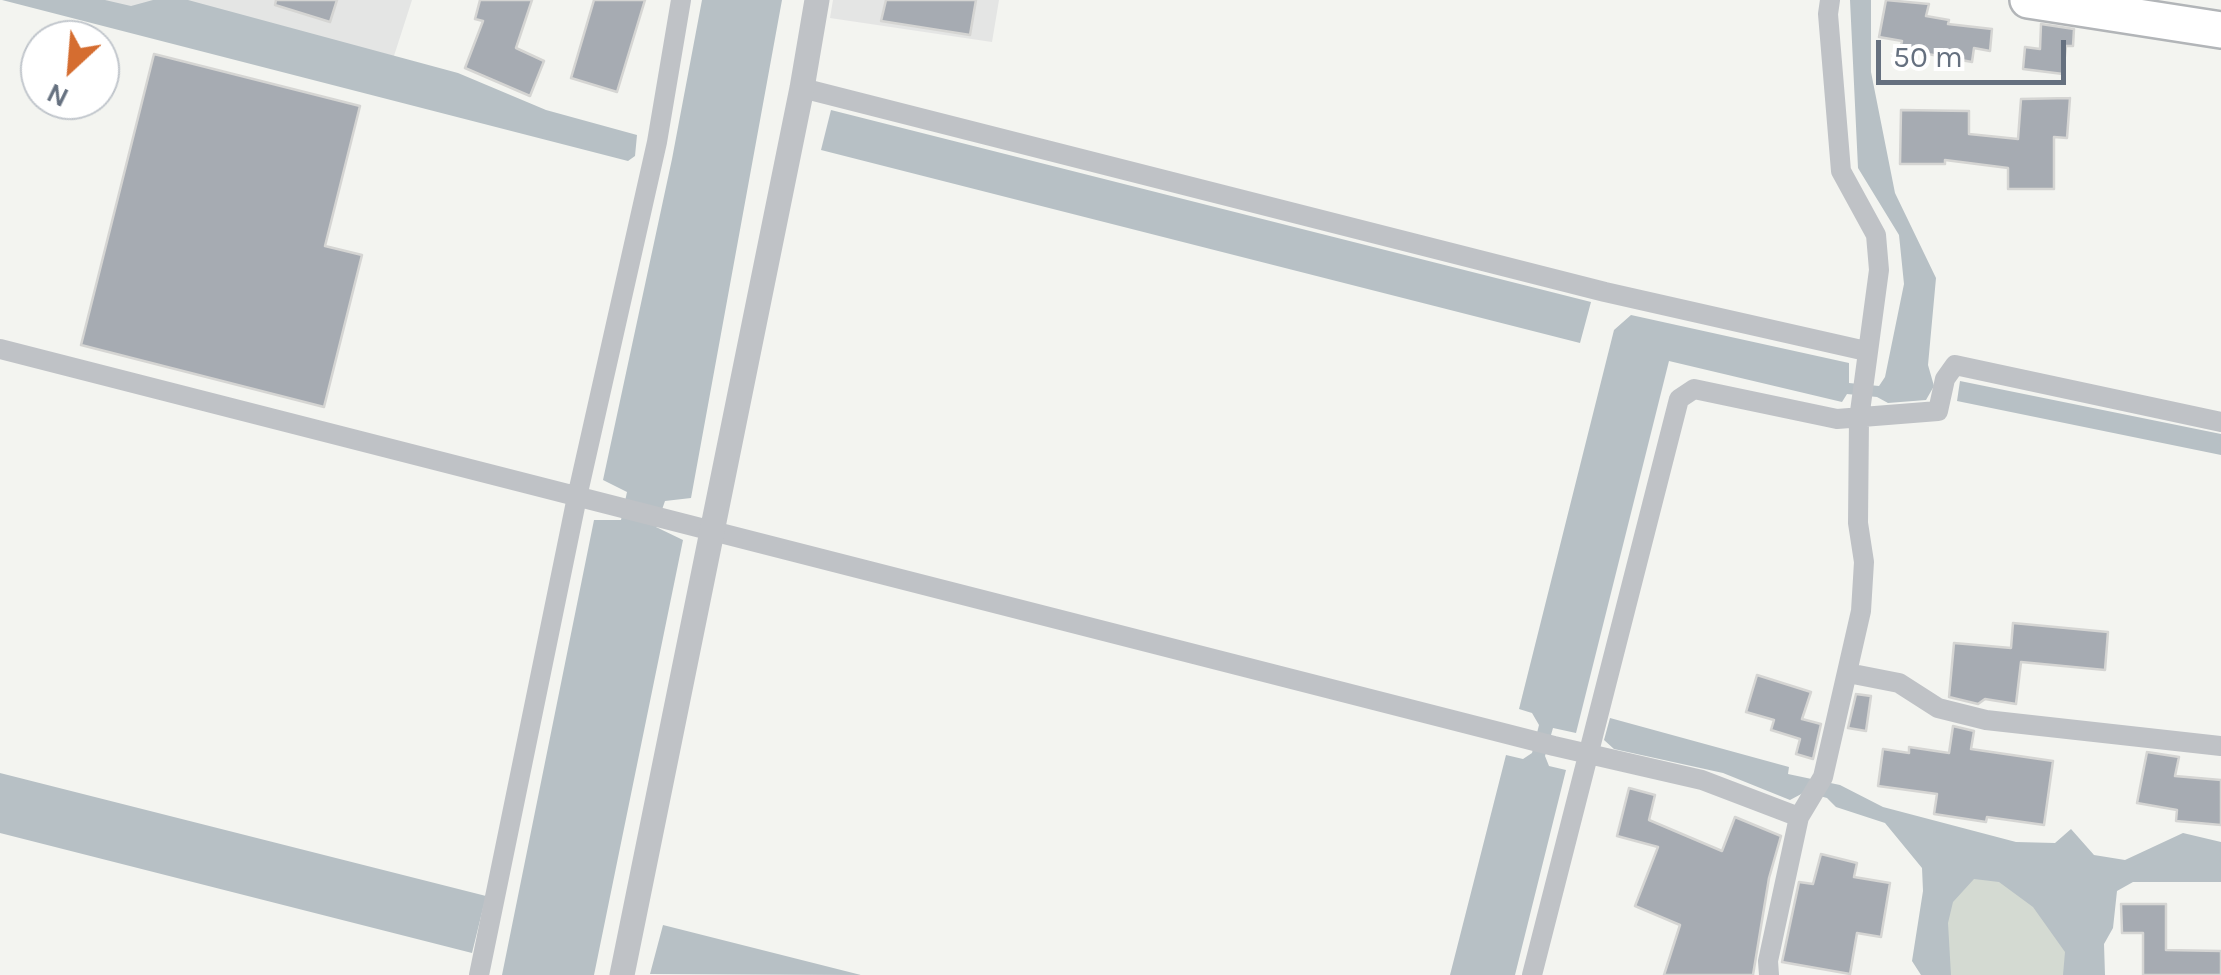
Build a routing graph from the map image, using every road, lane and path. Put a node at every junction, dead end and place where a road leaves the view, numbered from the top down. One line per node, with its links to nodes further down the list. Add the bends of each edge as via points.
1 (682, 0): 11 (street, via 658,142)
2 (816, 0): 6 (street)
3 (1830, 0): 8 (street, via 1841,171 1876,235 1879,270)
4 (2028, 0): 5 (highway)
5 (2221, 30)
6 (802, 88): 8 (street, via 1605,292); 12 (street)
7 (0, 350): 11 (street)
8 (1866, 351): 9 (street)
9 (1861, 400): 10 (street, via 1938,411 1955,365); 13 (street, via 1862,610); 15 (street, via 1837,419 1694,390 1679,399)
10 (2221, 422)
11 (577, 497): 12 (street); 17 (street)
12 (713, 530): 15 (street); 18 (street)
13 (1848, 672): 14 (street, via 1900,683 1938,708 1986,720); 16 (street, via 1823,777)
14 (2221, 746)
15 (1586, 754): 16 (street); 19 (street)
16 (1805, 808): 20 (street)
17 (479, 975)
18 (622, 975)
19 (1532, 975)
20 (1770, 975)

